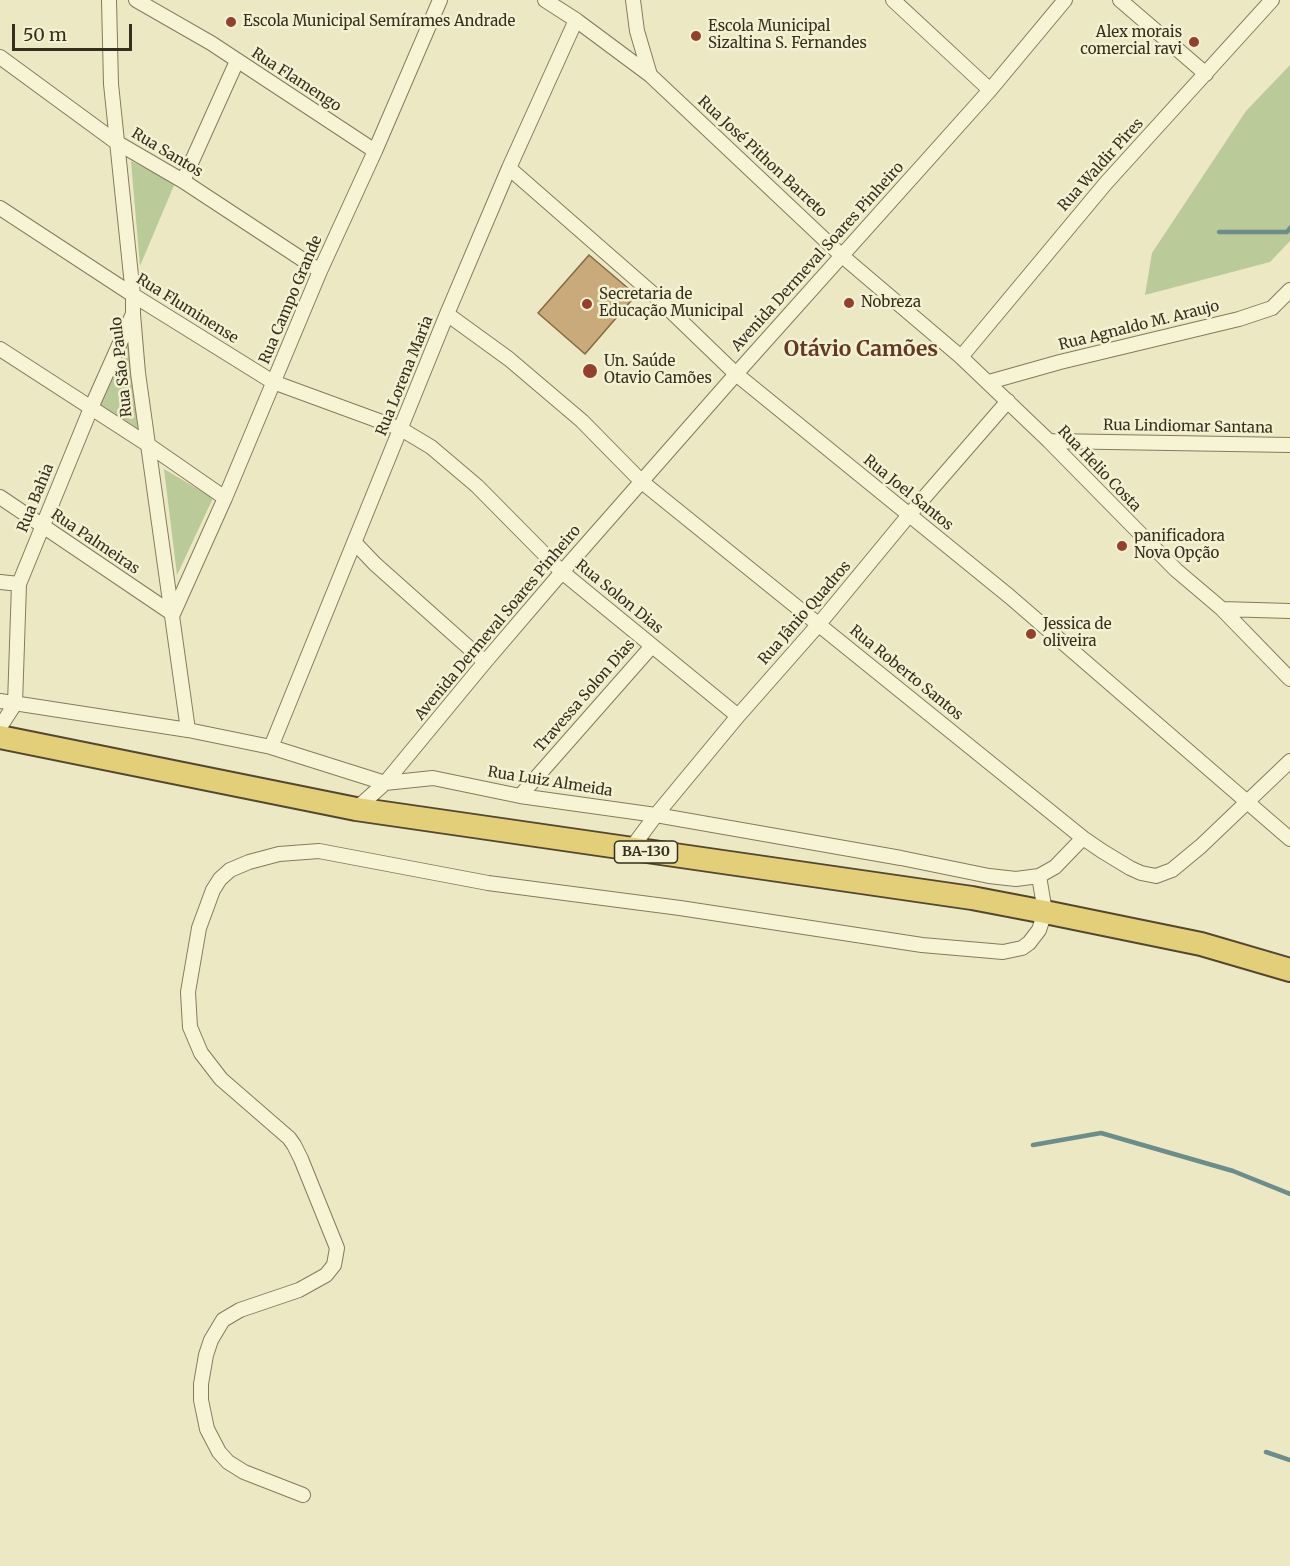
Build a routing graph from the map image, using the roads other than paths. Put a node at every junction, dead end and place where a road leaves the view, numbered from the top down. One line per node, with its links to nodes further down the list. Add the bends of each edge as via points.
1 (109, 0): 16 (street, Rua São Paulo)
2 (136, 0): 12 (street, Rua Flamengo)
3 (440, 0): 17 (street, Rua Campo Grande)
4 (545, 0): 10 (street, Rua José Pithon Barreto)
5 (633, 0): 14 (street)
6 (893, 0): 15 (street)
7 (1065, 0): 15 (street, Avenida Dermeval Soares Pinheiro)
8 (1120, 0): 13 (street)
9 (1272, 0): 13 (street, Rua Waldir Pires)
10 (576, 20): 14 (street, Rua José Pithon Barreto); 18 (street, Rua Lorena Maria)
11 (0, 57): 16 (street, Rua Santos)
12 (237, 61): 17 (street, Rua Flamengo); 19 (street)
13 (1206, 74): 30 (street, Rua Waldir Pires, via 1106,183)
14 (650, 75): 21 (street, Rua José Pithon Barreto)
15 (990, 90): 21 (street, Avenida Dermeval Soares Pinheiro)
16 (116, 142): 19 (street, Rua Santos); 24 (street, Rua São Paulo)
17 (375, 151): 22 (street, Rua Campo Grande)
18 (509, 168): 28 (street, Rua Lorena Maria); 31 (street, Rua Joel Santos, via 652,293)
19 (183, 181): 22 (street, Rua Santos)
20 (0, 208): 24 (street, Rua Fluminense)
21 (841, 255): 30 (street, Rua José Pithon Barreto); 31 (street, Avenida Dermeval Soares Pinheiro)
22 (320, 271): 32 (street, Rua Campo Grande)
23 (1290, 290): 26 (street, Rua Agnaldo M. Araujo)
24 (133, 295): 27 (street, Rua São Paulo); 32 (street, Rua Fluminense)
25 (1290, 305): 26 (street)
26 (1272, 308): 33 (street, Rua Agnaldo M. Araujo)
27 (133, 314): 35 (street, Rua Bahia); 38 (street, Rua São Paulo)
28 (447, 315): 36 (street, Rua Lorena Maria); 40 (street, Rua Roberto Santos, via 509,359 582,421)
29 (0, 349): 35 (street)
30 (961, 357): 33 (street, Rua Helio Costa)
31 (736, 374): 40 (street, Avenida Dermeval Soares Pinheiro); 43 (street, Rua Joel Santos)
32 (273, 382): 36 (street, Rua Fluminense); 42 (street, Rua Campo Grande)
33 (989, 382): 34 (street, Rua Helio Costa)
34 (1008, 401): 37 (street, Rua Helio Costa); 43 (street, Rua Jânio Quadros)
35 (91, 408): 38 (street); 44 (street, Rua Bahia)
36 (401, 429): 45 (street, Rua Lorena Maria); 46 (street, Rua Solon Dias, via 431,447 477,486)
37 (1049, 441): 39 (street, Rua Lindiomar Santana); 49 (street, Rua Helio Costa, via 1176,570)
38 (147, 444): 42 (street); 51 (street, Rua São Paulo)
39 (1290, 445)
40 (642, 482): 46 (street, Avenida Dermeval Soares Pinheiro); 52 (street, Rua Roberto Santos)
41 (0, 497): 44 (street, Rua Palmeiras)
42 (225, 498): 51 (street, Rua Campo Grande)
43 (909, 515): 52 (street, Rua Jânio Quadros); 66 (street, Rua Joel Santos)
44 (42, 527): 48 (street, Rua Bahia); 51 (street, Rua Palmeiras)
45 (355, 543): 54 (street); 62 (street, Rua Lorena Maria)
46 (562, 572): 53 (street, Rua Solon Dias); 54 (street, Avenida Dermeval Soares Pinheiro)
47 (0, 582): 48 (street)
48 (19, 584): 57 (street, Rua Bahia)
49 (1222, 609): 50 (street); 55 (street, Rua Helio Costa)
50 (1290, 611)
51 (173, 614): 60 (street, Rua São Paulo)
52 (819, 624): 58 (street, Rua Jânio Quadros); 69 (street, Rua Roberto Santos)
53 (652, 646): 58 (street, Rua Solon Dias); 65 (street, Travessa Solon Dias)
54 (485, 662): 64 (street, Avenida Dermeval Soares Pinheiro)
55 (1290, 679)
56 (0, 702): 57 (street, Rua Luiz Almeida)
57 (15, 704): 59 (street); 60 (street, Rua Luiz Almeida)
58 (738, 716): 68 (street, Rua Jânio Quadros)
59 (0, 727)
60 (188, 730): 62 (street, Rua Luiz Almeida)
61 (0, 737): 67 (highway, BA-130)
62 (271, 747): 64 (street, Rua Luiz Almeida)
63 (1290, 761): 66 (street)
64 (385, 783): 65 (street, Rua Luiz Almeida, via 433,778); 67 (street, Avenida Dermeval Soares Pinheiro)
65 (520, 796): 68 (street, Rua Luiz Almeida)
66 (1248, 802): 69 (street, Rua Roberto Santos, via 1172,870 1156,876 1130,868); 70 (street, Rua Joel Santos)
67 (356, 809): 71 (highway, BA-130)
68 (656, 815): 71 (street, Rua Jânio Quadros); 72 (street, Rua Luiz Almeida, via 989,876)
69 (1083, 838): 72 (street, via 1055,867)
70 (1290, 839)
71 (630, 850): 73 (highway, BA-130, via 972,898)
72 (1039, 876): 73 (street)
73 (1045, 912): 74 (highway, BA-130, via 1202,944); 75 (street, via 1039,930 1022,948 987,952 488,883 320,851 279,854 230,870 213,890 199,928 188,992 190,1027 201,1053 221,1079 294,1145 337,1248 334,1265 326,1275 223,1320 206,1355 201,1400 207,1429 228,1462)
74 (1290, 970)
75 (303, 1495)

